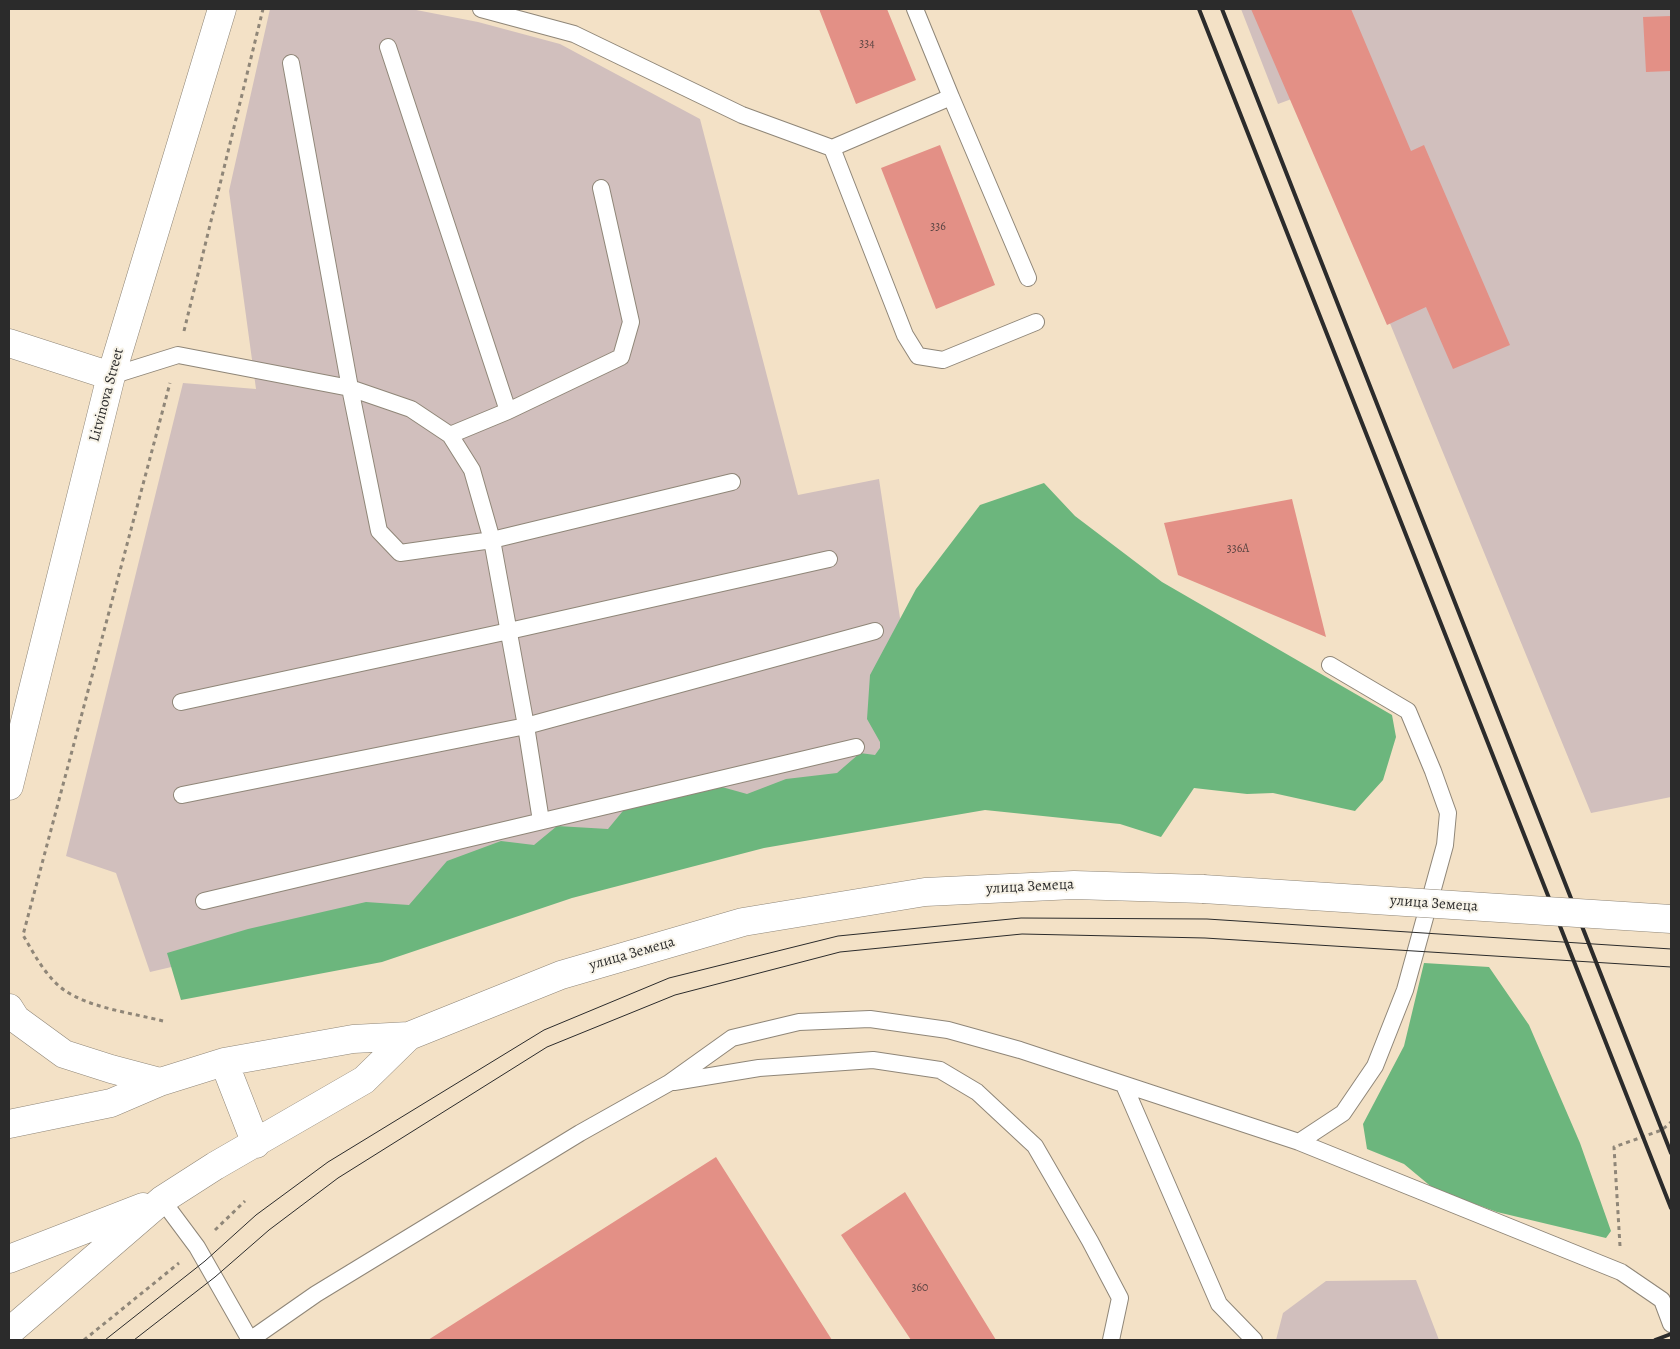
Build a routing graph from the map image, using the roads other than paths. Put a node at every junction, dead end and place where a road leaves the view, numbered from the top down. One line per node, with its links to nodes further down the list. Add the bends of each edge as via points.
1 (222, 9): 12 (main road, Litvinova Street)
2 (481, 9): 7 (lane, via 574,34 742,115)
3 (915, 9): 6 (lane)
4 (388, 47): 14 (lane)
5 (291, 63): 13 (lane)
6 (951, 97): 7 (lane); 9 (lane)
7 (832, 148): 10 (lane, via 904,335 918,356 943,360)
8 (601, 188): 14 (lane, via 631,322 620,357)
9 (1028, 278)
10 (1036, 322)
11 (9, 343): 12 (main road)
12 (111, 376): 13 (lane, via 178,355); 25 (main road, Litvinova Street)
13 (350, 388): 15 (lane, via 411,409); 17 (lane, via 379,531 400,554)
14 (508, 411): 15 (lane)
15 (450, 435): 17 (lane, via 472,470)
16 (732, 482): 17 (lane)
17 (492, 540): 19 (lane)
18 (828, 559): 19 (lane)
19 (508, 631): 22 (lane); 23 (lane)
20 (875, 632): 23 (lane)
21 (1330, 665): 37 (lane, via 1408,711 1448,813 1445,845 1406,990 1375,1066 1343,1113)
22 (181, 702)
23 (526, 726): 26 (lane); 27 (lane)
24 (856, 747): 27 (lane)
25 (9, 786)
26 (182, 795)
27 (541, 821): 28 (lane)
28 (204, 901)
29 (1671, 918): 31 (main road, улица Земеца, bridge, via 1074,884 925,892 742,922 561,974)
30 (9, 1008): 33 (main road, via 16,1019 64,1054)
31 (409, 1036): 32 (main road, via 353,1039); 38 (main road, via 364,1080)
32 (224, 1062): 33 (main road); 38 (main road)
33 (160, 1082): 36 (main road, via 111,1103)
34 (669, 1083): 35 (lane, via 732,1038 798,1022 870,1018 948,1030); 43 (lane, via 580,1133 316,1294); 44 (lane, via 759,1068 873,1060 940,1070 977,1092 1035,1146 1120,1298)
35 (1124, 1085): 37 (lane); 45 (lane, via 1219,1304)
36 (9, 1124)
37 (1299, 1142): 41 (lane, via 1622,1272 1662,1300)
38 (256, 1144): 39 (main road)
39 (162, 1200): 40 (main road); 42 (main road); 43 (lane, via 198,1248)
40 (9, 1259)
41 (1671, 1324)
42 (9, 1332)
43 (250, 1340)
44 (1111, 1340)
45 (1254, 1340)

